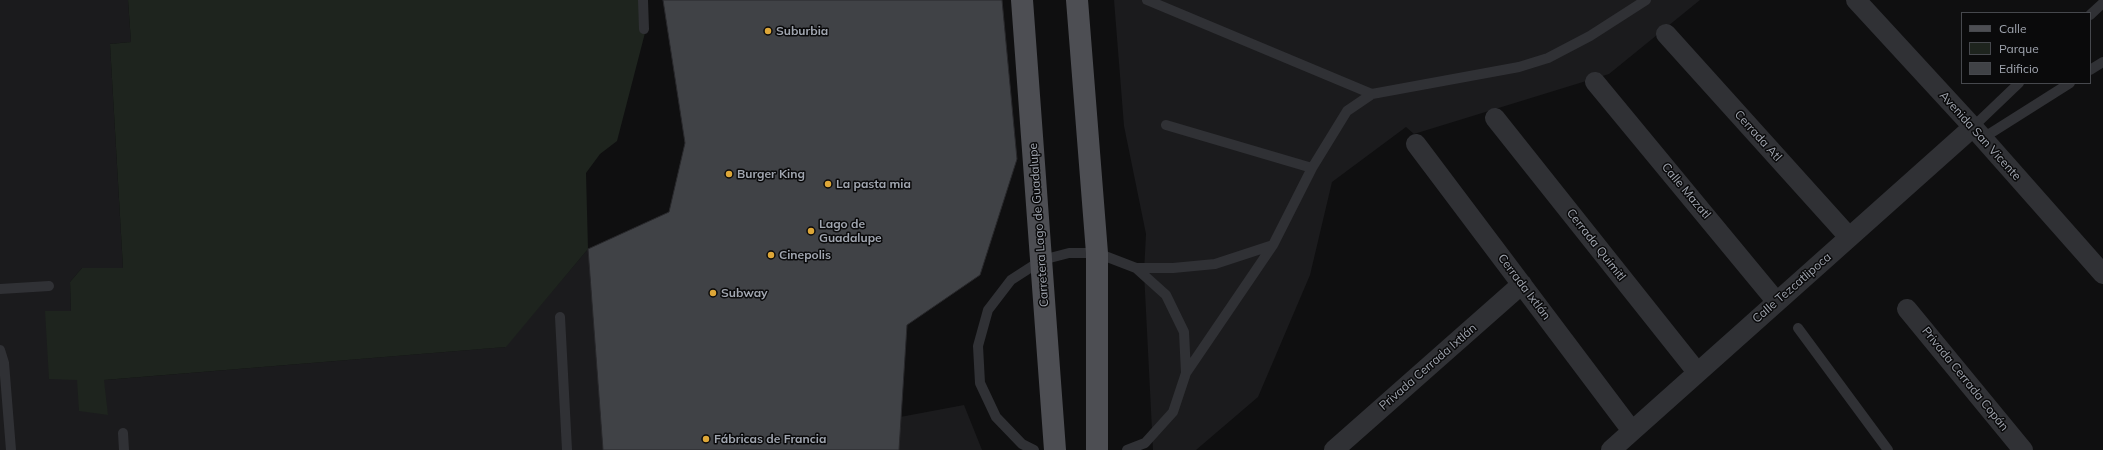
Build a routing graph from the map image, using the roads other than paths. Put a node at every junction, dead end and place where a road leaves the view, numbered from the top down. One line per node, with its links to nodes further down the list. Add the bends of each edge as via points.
1 (643, 0): 9 (lane)
2 (1022, 0): 25 (main road, Carretera Lago de Guadalupe)
3 (1077, 0): 24 (main road)
4 (1147, 0): 16 (lane)
5 (1646, 0): 16 (lane, via 1590,36 1548,58 1519,67)
6 (1856, 0): 19 (street, Avenida San Vicente)
7 (2103, 3): 8 (lane)
8 (2091, 14)
9 (644, 29)
10 (1666, 34): 22 (street, Cerrada Atl)
11 (2103, 62): 12 (lane)
12 (2091, 69)
13 (1595, 82): 31 (street, Calle Mazatl)
14 (2018, 84): 19 (lane)
15 (2068, 84): 19 (lane)
16 (1372, 94): 21 (lane, via 1347,111)
17 (1496, 118): 36 (street, Cerrada Quimitl)
18 (1166, 125): 21 (lane)
19 (1978, 133): 22 (street, Calle Tezcatlipoca); 27 (street, Avenida San Vicente)
20 (1416, 144): 28 (street, Cerrada Ixtlán)
21 (1312, 168): 23 (lane)
22 (1849, 237): 31 (street, Calle Tezcatlipoca)
23 (1273, 245): 26 (lane, via 1215,264); 37 (lane)
24 (1097, 254): 25 (lane, via 1069,253); 26 (lane); 46 (main road)
25 (1042, 260): 40 (lane, via 1011,280 988,310 978,346 980,383 996,417); 45 (main road, Carretera Lago de Guadalupe)
26 (1136, 268): 37 (lane, via 1166,295 1184,332)
27 (2103, 274)
28 (1522, 284): 38 (street, Cerrada Ixtlán); 48 (street, Privada Cerrada Ixtlán)
29 (49, 286): 30 (lane)
30 (0, 289)
31 (1776, 301): 36 (street, Calle Tezcatlipoca)
32 (1907, 309): 51 (street, Privada Cerrada Copán)
33 (560, 317): 43 (lane)
34 (1798, 328): 50 (lane)
35 (0, 350): 41 (lane, via 4,363)
36 (1697, 372): 38 (street, Calle Tezcatlipoca)
37 (1186, 373): 47 (lane, via 1173,412 1145,443)
38 (1632, 431): 49 (street, Calle Tezcatlipoca)
39 (123, 432): 42 (lane)
40 (1022, 447): 44 (lane)
41 (11, 450)
42 (124, 450)
43 (568, 450)
44 (1034, 450)
45 (1055, 450)
46 (1097, 450)
47 (1127, 450)
48 (1334, 450)
49 (1611, 450)
50 (1888, 450)
51 (2023, 450)

